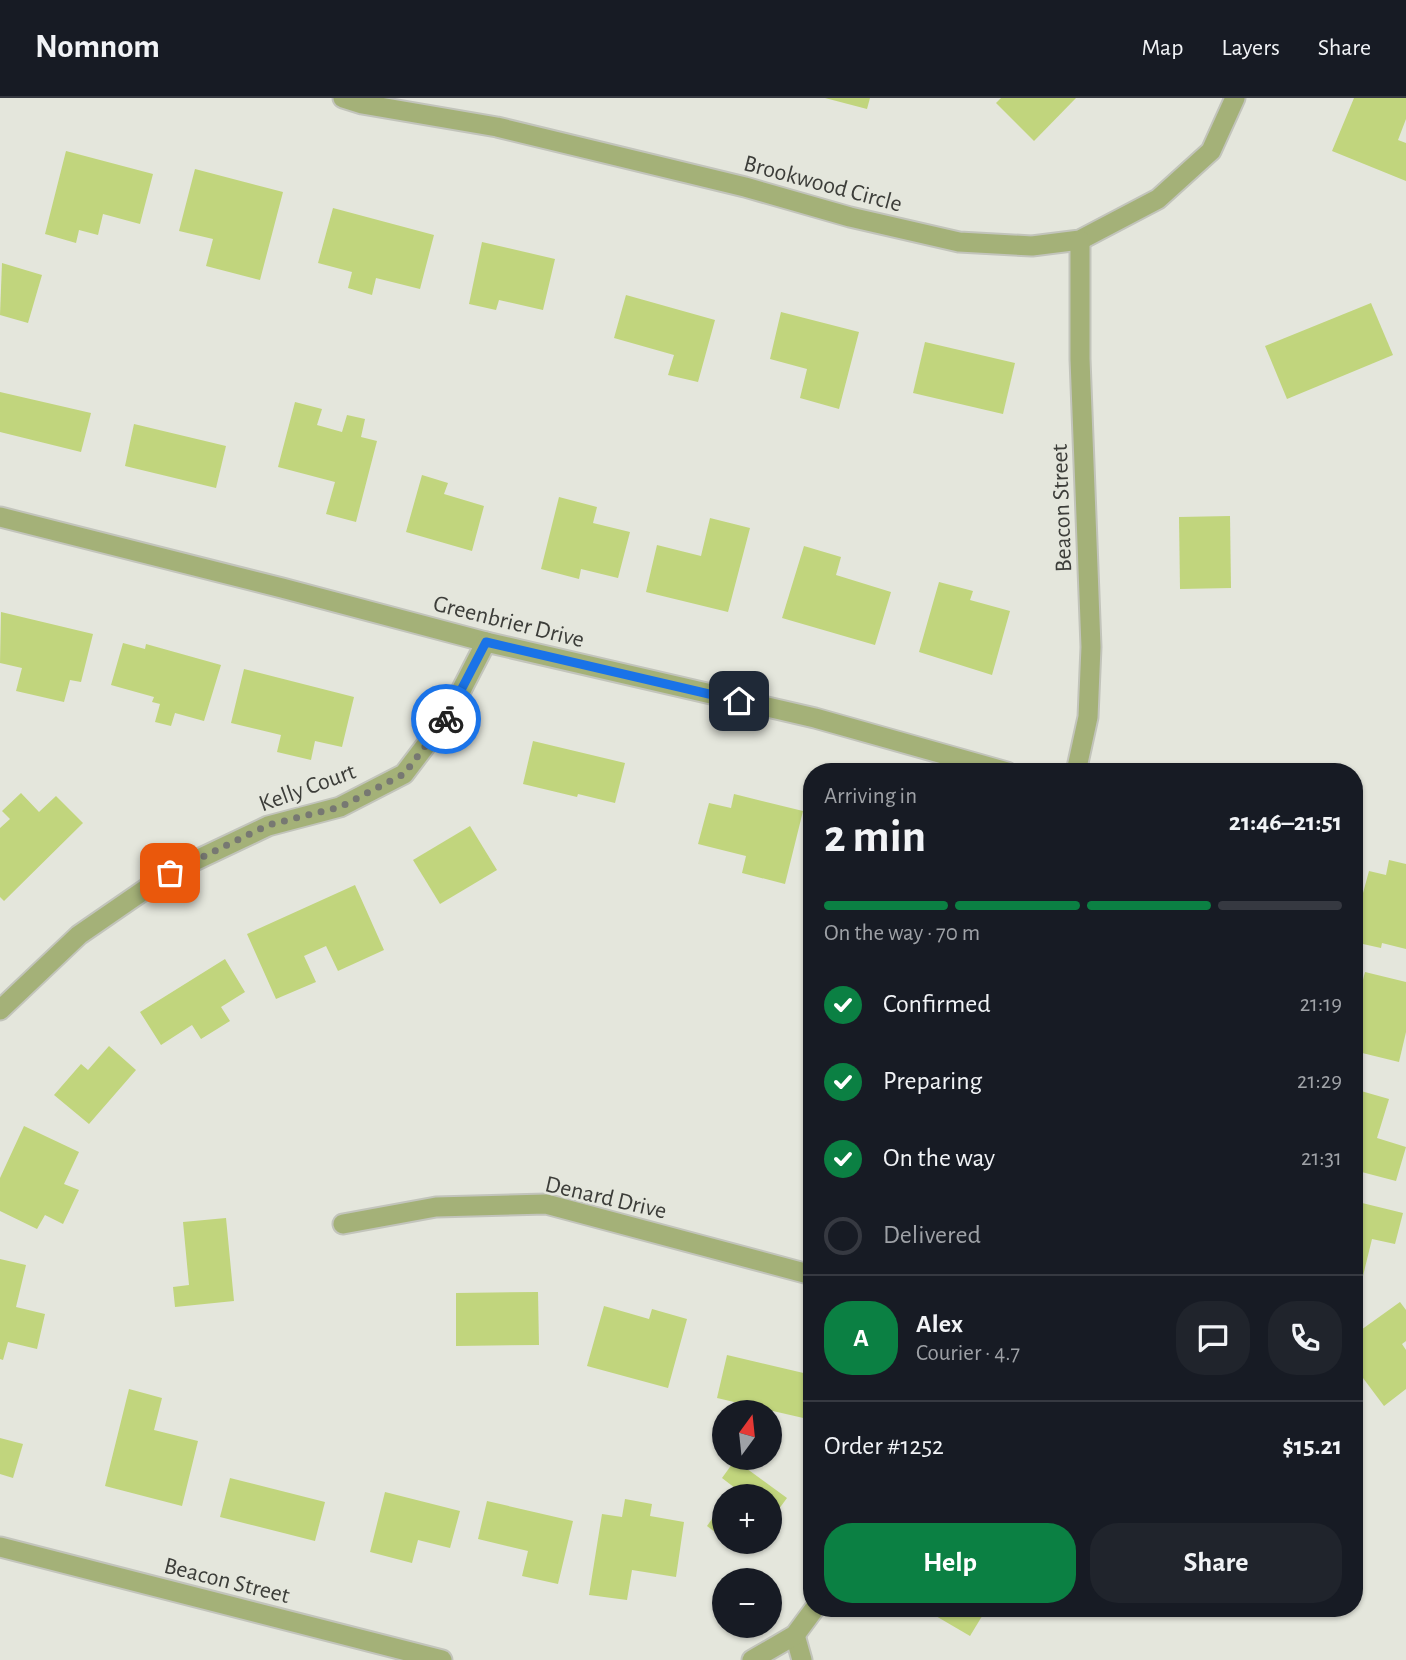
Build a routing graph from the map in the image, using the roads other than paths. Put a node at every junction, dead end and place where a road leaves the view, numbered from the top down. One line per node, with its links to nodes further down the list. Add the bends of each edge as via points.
1 (343, 98): 3 (street, Brookwood Circle)
2 (1235, 98): 4 (street, Brookwood Circle, via 1211,151 1158,199)
3 (363, 101): 4 (street, Brookwood Circle, via 497,127 959,242 1032,246)
4 (1080, 240): 8 (street, Beacon Street, via 1091,647 1088,717)
5 (0, 517): 6 (street, Greenbrier Drive)
6 (486, 642): 7 (street, Greenbrier Drive, via 814,718); 9 (street, Kelly Court, via 449,716 404,774 340,807 268,825 170,873 79,935)
7 (975, 763)
8 (1078, 763)
9 (0, 1010)
10 (343, 1224): 11 (street, Denard Drive, via 436,1207 546,1204)
11 (803, 1273)
12 (0, 1548): 15 (street, Beacon Street)
13 (808, 1617): 14 (street)
14 (795, 1635): 16 (street); 17 (street)
15 (442, 1660)
16 (752, 1660)
17 (802, 1660)

